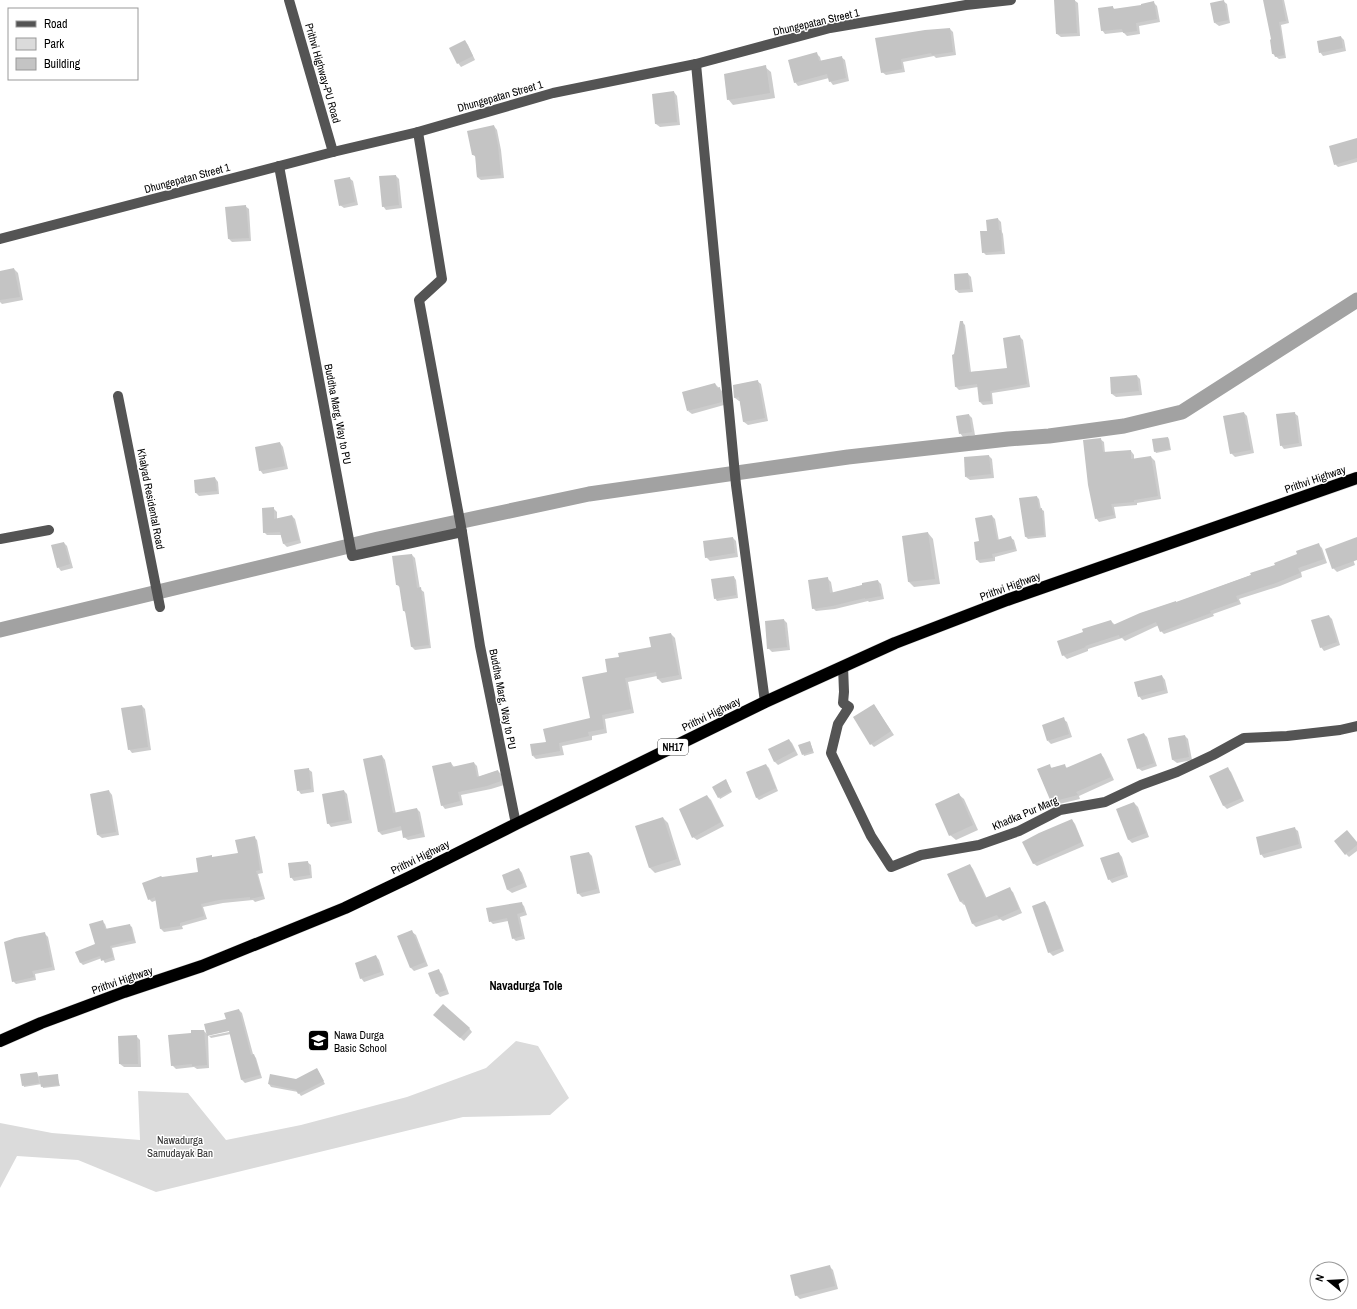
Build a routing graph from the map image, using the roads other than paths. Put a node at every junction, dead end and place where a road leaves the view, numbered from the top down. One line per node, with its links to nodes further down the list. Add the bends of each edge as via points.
1 (289, 0): 5 (street, Prithvi Highway-PU Road)
2 (1011, 0): 3 (street, Dhungepatan Street 1, via 830,28)
3 (696, 64): 4 (street, Dhungepatan Street 1, via 552,93); 15 (street, via 736,484)
4 (418, 132): 5 (street, Dhungepatan Street 1); 11 (street, Buddha Marg, Way to PU, via 442,279 419,300)
5 (333, 152): 6 (street, Dhungepatan Street 1)
6 (279, 166): 7 (street, Dhungepatan Street 1); 11 (street, Buddha Marg, Way to PU, via 352,556)
7 (0, 239)
8 (118, 396): 13 (street, Khalyad Residental Road)
9 (1357, 478): 14 (highway, Prithvi Highway / NH17, via 1007,600)
10 (49, 530): 12 (street)
11 (462, 532): 17 (street, Buddha Marg, Way to PU, via 480,646)
12 (0, 539)
13 (160, 607)
14 (843, 666): 15 (highway, Prithvi Highway / NH17); 16 (street, Khadka Pur Marg, via 843,703 849,707 838,724 831,753 870,836 892,867 921,855 979,845 1019,831 1060,810 1105,802 1213,756 1244,738 1287,736)
15 (765, 702): 17 (highway, Prithvi Highway / NH17)
16 (1357, 726)
17 (516, 824): 18 (highway, Prithvi Highway / NH17, via 323,917 202,966 124,992)
18 (0, 1041)

